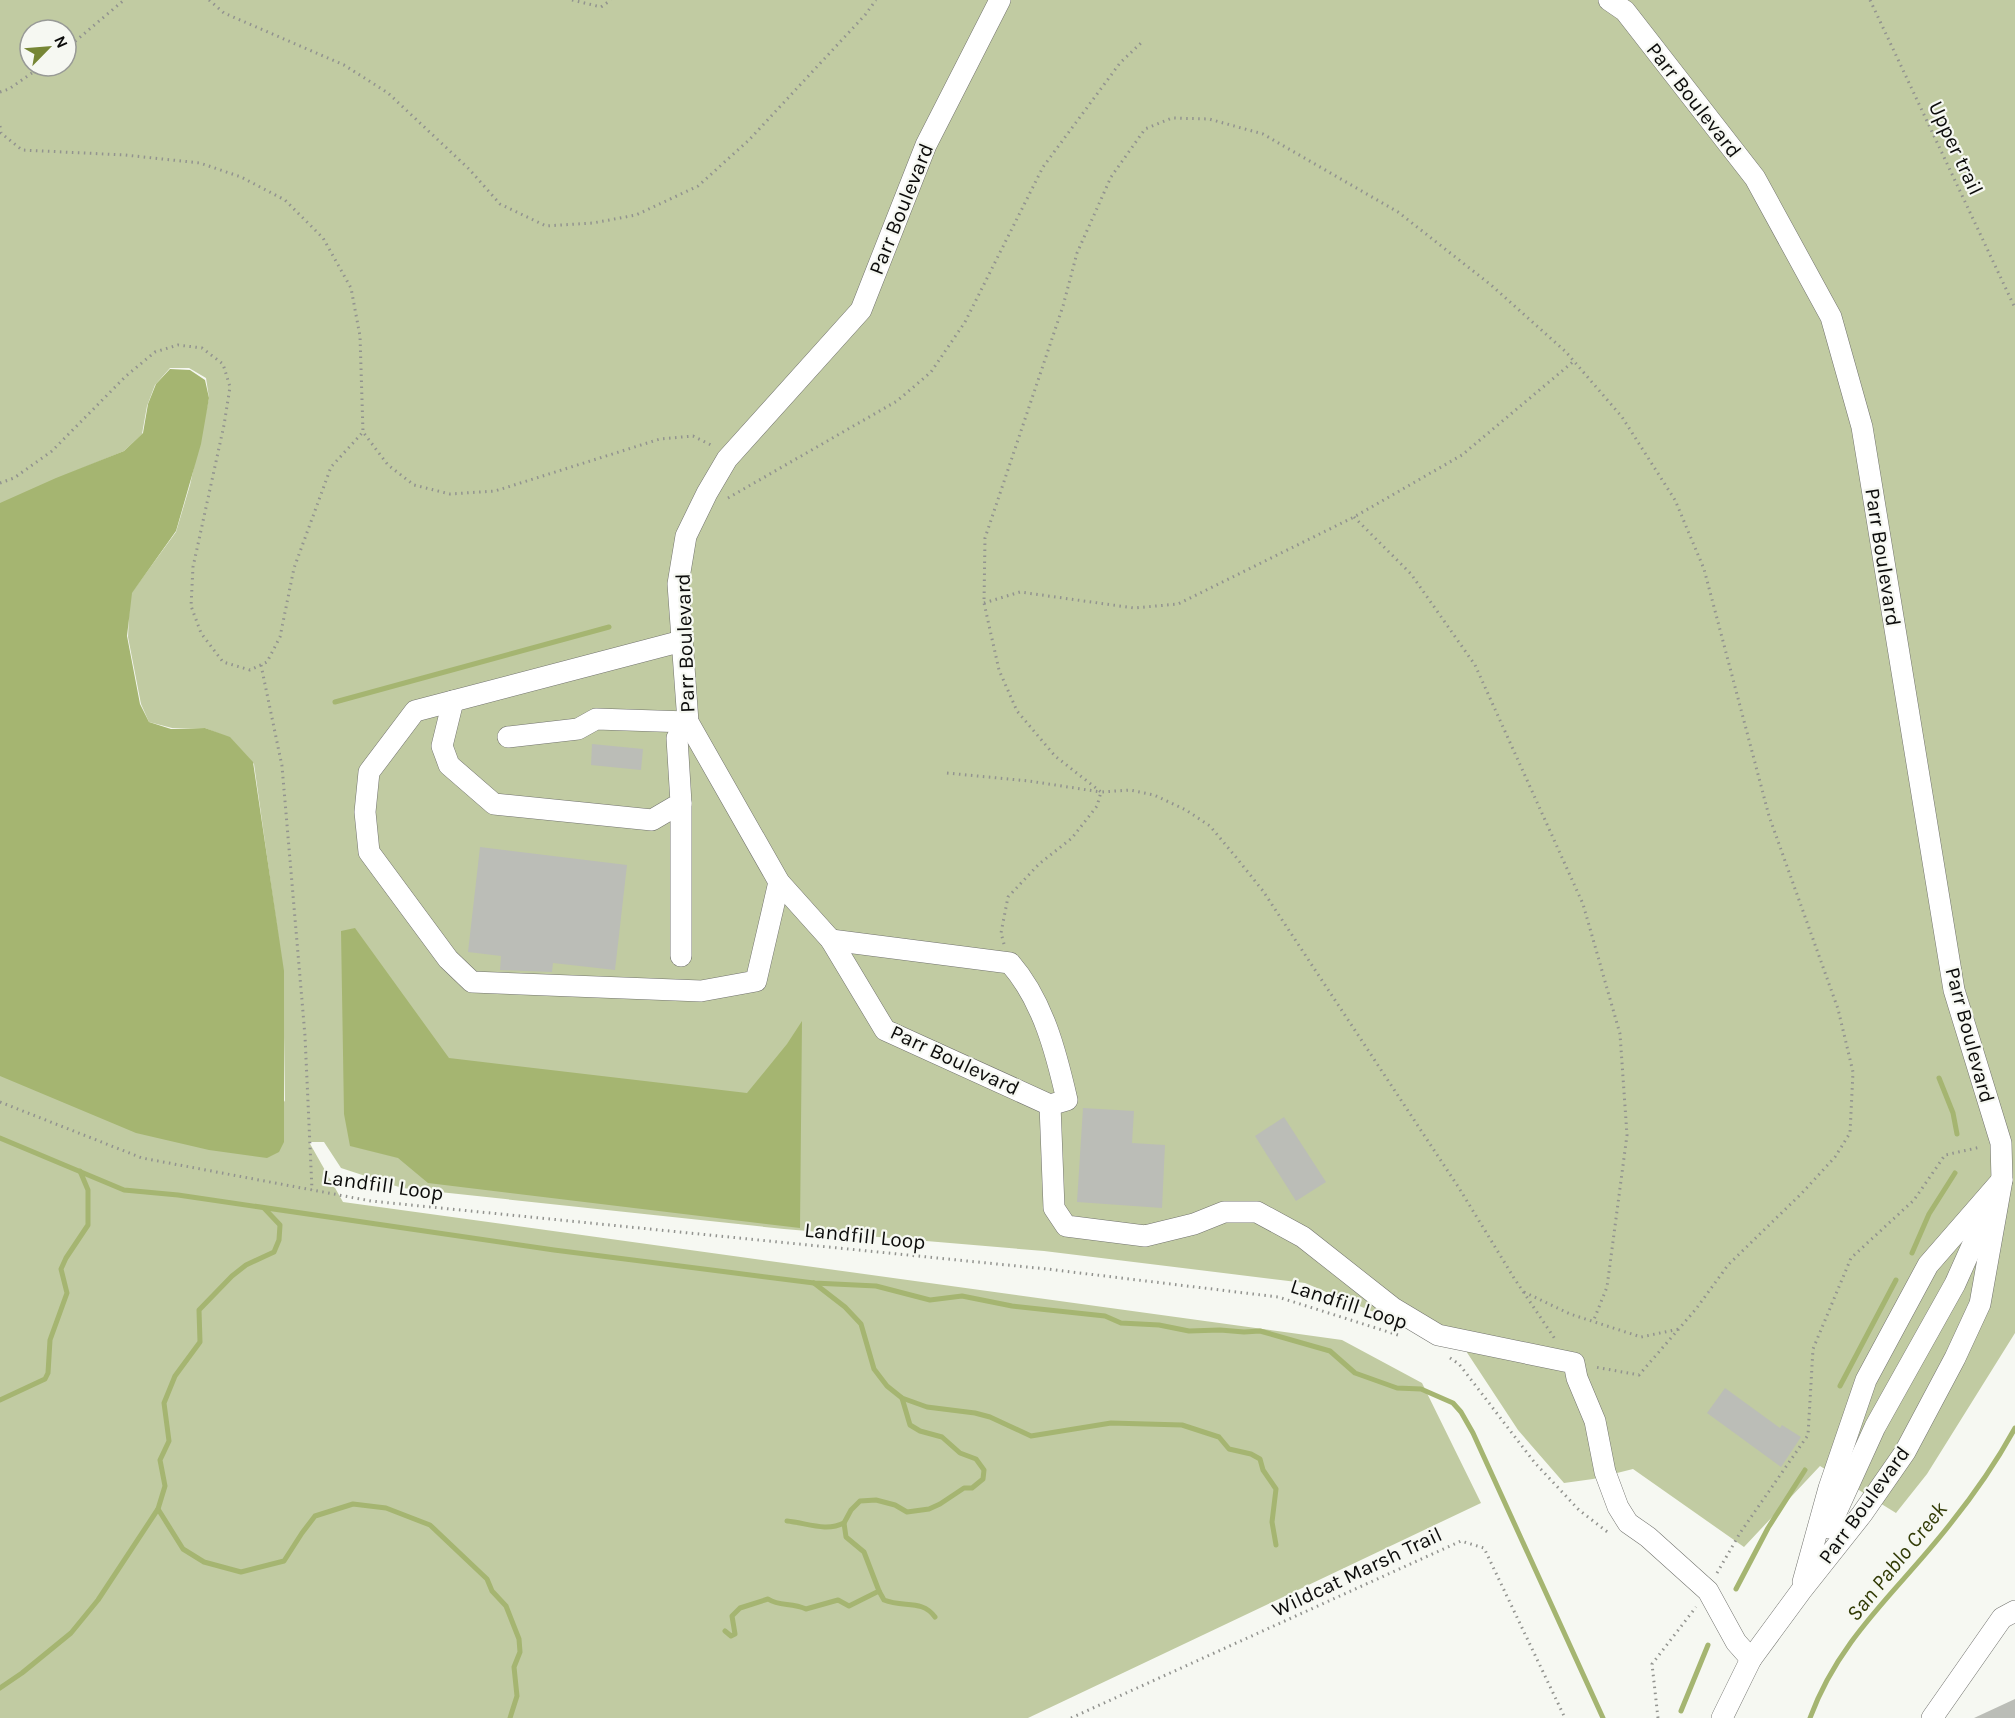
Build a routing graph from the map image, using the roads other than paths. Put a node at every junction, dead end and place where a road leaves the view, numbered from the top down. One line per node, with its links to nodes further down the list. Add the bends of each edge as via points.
1 (1000, 0): 3 (lane, Parr Boulevard, via 926,146 861,310 727,459 700,507 686,536 678,584)
2 (1609, 0): 12 (lane, Parr Boulevard, via 1625,11 1755,178 1831,317 1862,427 1954,990 2001,1143)
3 (682, 641): 4 (lane); 5 (lane, Parr Boulevard)
4 (453, 701): 7 (lane, via 442,746 449,765 494,804 652,820); 8 (lane, via 415,711 369,772 365,812 369,852 447,959 472,982 701,991 756,981)
5 (687, 722): 6 (lane, via 596,719 578,729); 7 (lane, via 677,738); 8 (lane, Parr Boulevard)
6 (508, 737)
7 (681, 802): 10 (lane)
8 (779, 882): 9 (lane, Parr Boulevard)
9 (831, 940): 11 (lane, Parr Boulevard, via 885,1030); 11 (lane, via 1010,963 1024,980 1055,1047 1067,1100)
10 (681, 956)
11 (1050, 1105): 15 (lane, via 1054,1208 1066,1226 1145,1236 1224,1212 1257,1212 1304,1237 1393,1308 1438,1335 1574,1363 1595,1421 1605,1472 1618,1507 1628,1523 1708,1592 1736,1642)
12 (2002, 1180): 13 (lane, via 1954,1284 1875,1427); 13 (lane, Parr Boulevard, via 1928,1265 1866,1380 1829,1488); 13 (lane, Parr Boulevard, via 1980,1304 1955,1358 1905,1452)
13 (1801, 1591): 15 (lane, Parr Boulevard)
14 (2015, 1611): 17 (lane, via 2002,1618)
15 (1751, 1659): 16 (lane, Parr Boulevard)
16 (1722, 1718)
17 (1932, 1718)

